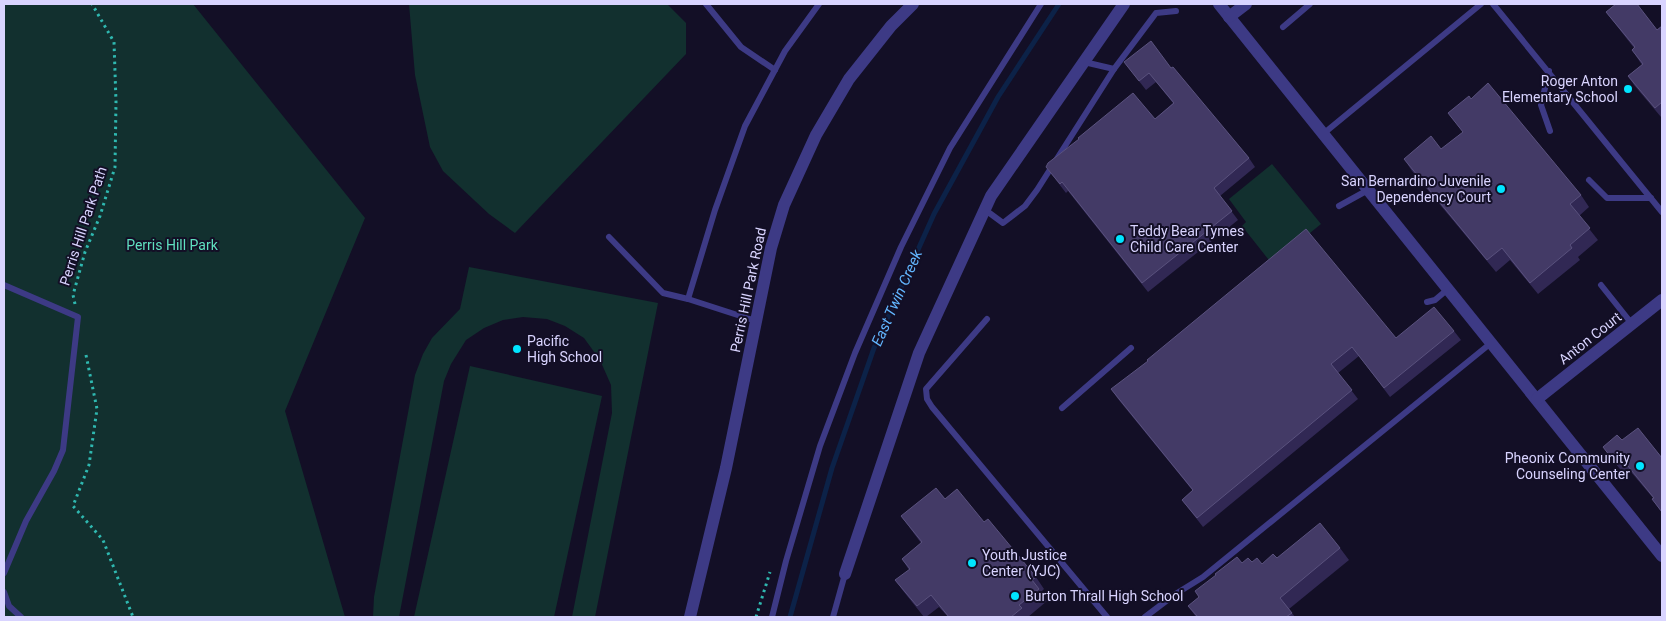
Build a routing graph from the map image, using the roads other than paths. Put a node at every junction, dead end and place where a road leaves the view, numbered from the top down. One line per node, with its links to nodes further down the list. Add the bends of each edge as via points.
1 (706, 4): 16 (lane, via 741,47)
2 (819, 4): 16 (lane)
3 (913, 4): 34 (street, Perris Hill Park Road, via 849,79 816,135 784,204)
4 (1041, 4): 46 (lane, via 950,148 901,247 855,353 820,446)
5 (1124, 4): 14 (street)
6 (1219, 4): 12 (street)
7 (1246, 4): 12 (street)
8 (1310, 4): 13 (lane)
9 (1480, 4): 19 (lane)
10 (1493, 4): 17 (lane)
11 (1176, 11): 15 (lane, via 1156,14)
12 (1230, 17): 19 (street)
13 (1283, 27)
14 (1084, 62): 15 (lane); 24 (street)
15 (1114, 69): 24 (lane, via 1026,206 1004,223)
16 (775, 70): 30 (lane, via 745,126)
17 (1549, 71): 18 (lane, via 1541,105); 22 (lane)
18 (1550, 131)
19 (1323, 134): 21 (street)
20 (1589, 180): 22 (lane, via 1607,198)
21 (1368, 190): 23 (lane); 29 (street)
22 (1651, 198): 25 (lane)
23 (1339, 206)
24 (984, 209): 42 (street, via 919,353)
25 (1662, 212)
26 (609, 237): 30 (lane, via 662,293)
27 (4, 285): 41 (lane, via 78,317 63,450 26,521)
28 (1600, 285): 35 (lane)
29 (1448, 290): 32 (lane); 36 (street)
30 (688, 299): 34 (lane)
31 (1662, 300): 35 (street, Anton Court)
32 (1427, 302)
33 (987, 319): 48 (lane, via 926,389 926,399)
34 (756, 320): 45 (street, Perris Hill Park Road, via 726,468)
35 (1632, 324): 38 (street, Anton Court)
36 (1491, 343): 38 (street); 49 (lane, via 1203,577)
37 (1131, 348): 39 (lane)
38 (1536, 399): 40 (street)
39 (1062, 408)
40 (1662, 556)
41 (4, 573)
42 (845, 574): 47 (lane)
43 (4, 592): 44 (lane, via 9,606)
44 (21, 617)
45 (690, 617)
46 (772, 617)
47 (833, 617)
48 (1107, 617)
49 (1145, 617)

